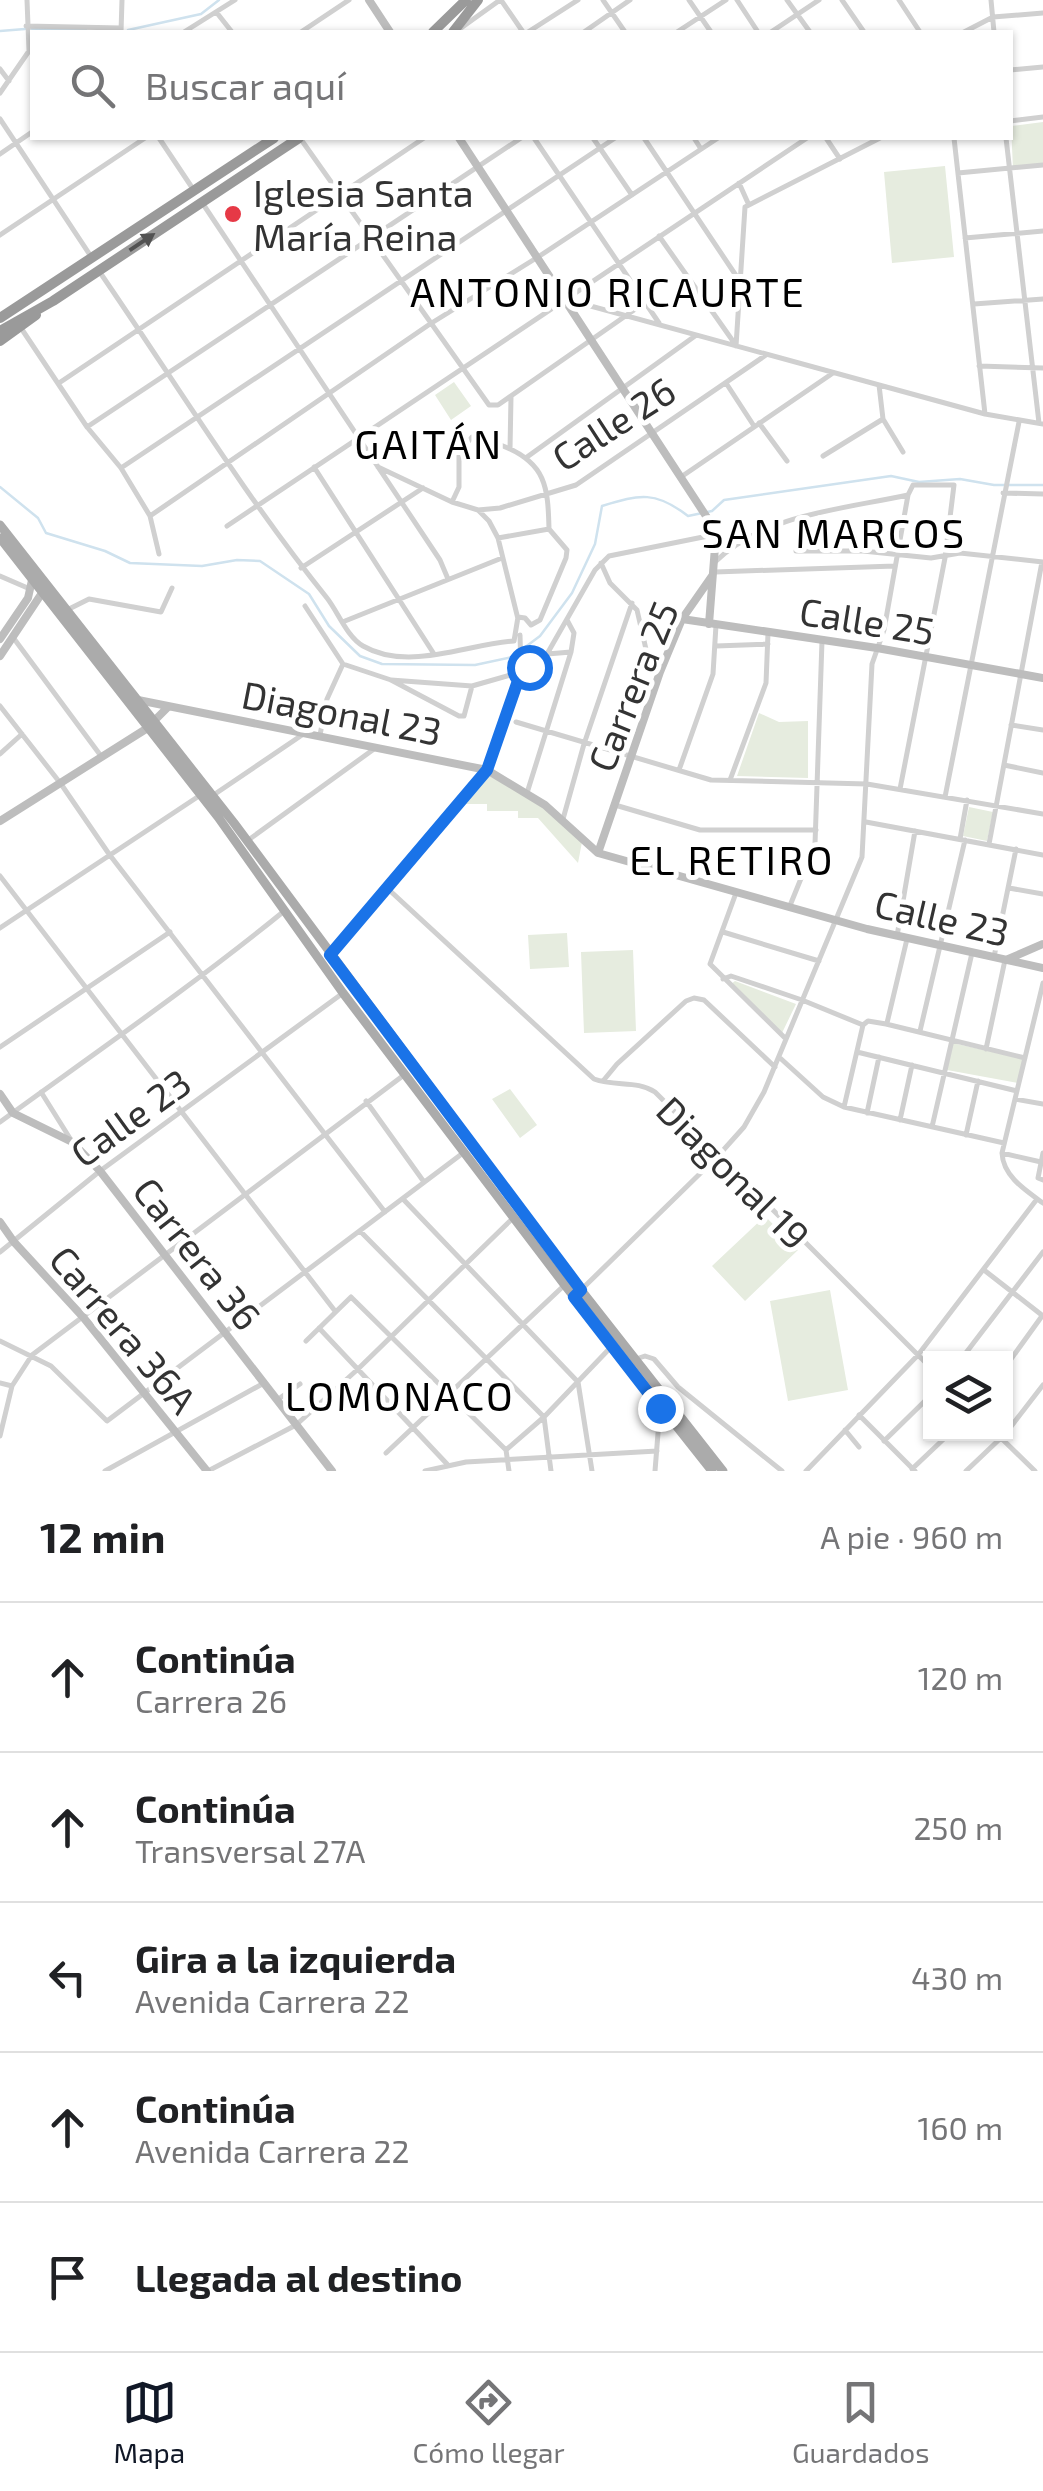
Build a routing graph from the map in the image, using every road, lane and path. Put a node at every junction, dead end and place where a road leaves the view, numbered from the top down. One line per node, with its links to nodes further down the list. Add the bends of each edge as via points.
1 (26, 0): 26 (street)
2 (122, 0): 27 (street)
3 (235, 0): 22 (street)
4 (349, 0): 30 (street)
5 (369, 0): 31 (street)
6 (466, 0): 32 (highway)
7 (478, 0): 33 (highway)
8 (501, 0): 34 (street); 35 (street)
9 (578, 0): 36 (street)
10 (603, 0): 20 (street)
11 (630, 0): 20 (street)
12 (690, 0): 24 (street)
13 (726, 0): 24 (street)
14 (736, 0): 41 (street)
15 (787, 0): 23 (street)
16 (819, 0): 23 (street)
17 (842, 0): 44 (street)
18 (899, 0): 45 (street)
19 (990, 0): 25 (street)
20 (612, 12): 37 (street); 38 (street)
21 (1043, 12): 25 (street)
22 (218, 13): 28 (street); 29 (street)
23 (797, 14): 42 (street); 43 (street)
24 (700, 16): 39 (street); 40 (street)
25 (994, 17): 46 (street); 47 (street)
26 (26, 26): 27 (street); 51 (street, via 28,51)
27 (121, 30)
28 (188, 30)
29 (231, 30)
30 (304, 30)
31 (389, 30)
32 (435, 30)
33 (456, 30)
34 (457, 30)
35 (524, 30)
36 (529, 30)
37 (587, 30)
38 (624, 30)
39 (680, 30)
40 (710, 30)
41 (757, 30)
42 (774, 30)
43 (809, 30)
44 (863, 30)
45 (919, 30)
46 (968, 30)
47 (994, 30)
48 (1043, 67): 50 (street)
49 (0, 69): 51 (street)
50 (1013, 70)
51 (9, 81): 52 (street)
52 (0, 93)
53 (1043, 117): 55 (street)
54 (0, 118): 76 (street)
55 (1013, 121)
56 (30, 133): 76 (street)
57 (142, 140): 91 (street)
58 (160, 140): 88 (street)
59 (271, 140): 88 (highway)
60 (297, 140): 92 (highway)
61 (301, 140): 89 (street)
62 (421, 140): 89 (street)
63 (460, 140): 82 (street)
64 (518, 140): 82 (street)
65 (535, 140): 86 (street)
66 (594, 140): 77 (street)
67 (611, 140): 77 (street)
68 (645, 140): 84 (street)
69 (695, 140): 78 (street)
70 (715, 140): 78 (street)
71 (805, 140): 87 (street)
72 (827, 140): 80 (street)
73 (876, 140): 80 (street)
74 (954, 140): 85 (street)
75 (1006, 140): 83 (street)
76 (16, 143): 79 (street); 91 (street)
77 (600, 148): 86 (street); 90 (street)
78 (701, 149): 84 (street)
79 (0, 154)
80 (840, 159): 93 (street)
81 (1043, 165): 83 (street)
82 (478, 166): 94 (street); 101 (street)
83 (1008, 170): 85 (street); 98 (street)
84 (665, 173): 90 (street); 95 (street)
85 (958, 173): 102 (street)
86 (559, 174): 94 (street); 96 (street)
87 (738, 183): 93 (street); 95 (street)
88 (194, 189): 92 (street); 104 (highway)
89 (340, 194): 101 (street); 105 (street)
90 (632, 195): 96 (street)
91 (53, 199): 99 (street); 104 (street)
92 (202, 201): 105 (street); 107 (highway, one-way to 92)
93 (749, 204): 108 (street)
94 (507, 210): 103 (street); 109 (street)
95 (693, 213): 100 (street); 108 (street)
96 (590, 222): 103 (street); 106 (street)
97 (1043, 231): 98 (street)
98 (1017, 233): 102 (street); 112 (street)
99 (0, 235)
100 (659, 236): 106 (street); 127 (street)
101 (370, 238): 109 (street); 114 (street)
102 (965, 238): 116 (street)
103 (538, 257): 110 (street); 119 (street)
104 (92, 258): 118 (highway)
105 (241, 260): 114 (street); 122 (street)
106 (618, 264): 110 (street); 115 (street)
107 (100, 271): 113 (highway); 122 (street)
108 (738, 280): 127 (street)
109 (400, 281): 119 (street); 128 (street)
110 (565, 299): 117 (street); 126 (street); 133 (street)
111 (1043, 299): 112 (street)
112 (1025, 300): 116 (street); 131 (street)
113 (53, 301): 121 (highway); 123 (highway)
114 (271, 304): 128 (street); 134 (street)
115 (644, 304): 117 (street); 120 (street)
116 (974, 304): 130 (street)
117 (626, 316): 120 (street); 126 (street)
118 (0, 318)
119 (430, 324): 133 (street); 140 (street)
120 (661, 326): 124 (street)
121 (21, 328): 125 (highway); 136 (street)
122 (139, 329): 134 (street); 136 (street)
123 (0, 330)
124 (696, 335): 127 (street); 139 (street)
125 (0, 341)
126 (592, 342): 139 (street); 141 (street)
127 (736, 345): 129 (street)
128 (300, 348): 140 (street); 143 (street)
129 (767, 354): 135 (street); 137 (street, Calle 26)
130 (979, 366): 131 (street); 142 (street)
131 (1032, 368): 132 (street); 147 (street)
132 (1043, 368)
133 (461, 369): 141 (street, via 489,405); 150 (street)
134 (168, 372): 143 (street); 148 (street)
135 (833, 373): 138 (street); 146 (street)
136 (59, 383): 148 (street)
137 (726, 383): 146 (street); 149 (street, Calle 26)
138 (878, 385): 142 (street); 144 (street)
139 (622, 389): 149 (street); 154 (street)
140 (330, 392): 150 (street); 156 (street)
141 (511, 396): 151 (street)
142 (984, 414): 145 (street)
143 (198, 417): 156 (street); 158 (street)
144 (884, 419): 152 (street); 153 (street)
145 (1019, 422): 147 (street); 162 (street)
146 (756, 424): 155 (street); 160 (street)
147 (1041, 424)
148 (88, 426): 158 (street)
149 (650, 432): 160 (street); 165 (street, Calle 26, via 576,485)
150 (360, 436): 157 (street); 159 (street)
151 (510, 448): 154 (street); 167 (street, via 481,437 464,444)
152 (904, 452)
153 (823, 456)
154 (528, 457): 165 (street)
155 (787, 461)
156 (230, 463): 168 (street); 170 (street)
157 (314, 467): 168 (street); 174 (street)
158 (120, 468): 170 (street)
159 (378, 468): 161 (street); 166 (street)
160 (681, 477): 175 (street)
161 (422, 488): 166 (street); 167 (street)
162 (1003, 490): 164 (street); 182 (street)
163 (908, 494): 180 (street); 184 (street, via 913,485 954,485); 188 (street, via 759,531 728,549)
164 (1043, 494)
165 (548, 496): 169 (street, Calle 26); 173 (street)
166 (401, 501): 174 (street); 192 (street)
167 (452, 502): 169 (street)
168 (258, 505): 172 (street); 189 (street)
169 (478, 510): 177 (street)
170 (150, 516): 181 (street)
171 (0, 525): 200 (main road)
172 (226, 526)
173 (549, 530): 177 (street); 201 (street, via 567,550 540,620 534,625)
174 (355, 532): 189 (street); 197 (street)
175 (714, 534): 185 (street); 188 (street)
176 (0, 538): 193 (main road)
177 (498, 538): 183 (street)
178 (827, 551): 179 (street); 180 (street); 190 (street)
179 (796, 552)
180 (898, 553): 184 (street); 187 (street)
181 (159, 554)
182 (991, 554): 184 (street); 186 (street); 222 (street)
183 (502, 558): 192 (street); 201 (street)
184 (945, 558): 220 (street)
185 (601, 562): 198 (street, via 610,584); 203 (street)
186 (1042, 562): 194 (street)
187 (895, 566): 190 (street); 215 (street)
188 (715, 567): 190 (street); 202 (street, Carrera 25); 207 (street)
189 (301, 568): 204 (street)
190 (824, 568)
191 (0, 576): 193 (street)
192 (448, 579): 197 (street)
193 (32, 584): 196 (main road); 206 (street)
194 (1040, 586): 205 (street)
195 (172, 588): 200 (street, via 161,612 89,600)
196 (42, 593): 210 (street); 234 (main road)
197 (399, 599): 204 (street); 217 (street)
198 (632, 603): 224 (street, via 648,658); 240 (street)
199 (305, 606): 221 (street)
200 (67, 611): 229 (main road)
201 (518, 617): 217 (street, via 516,639); 223 (street)
202 (682, 619): 207 (street, Calle 25); 224 (street, Carrera 25)
203 (567, 620): 216 (street); 218 (street)
204 (345, 621): 217 (street, via 364,646 403,656)
205 (1030, 623): 208 (street); 225 (street)
206 (10, 624): 210 (street); 211 (street)
207 (712, 625): 209 (street, Calle 25); 214 (street)
208 (1043, 626)
209 (768, 632): 212 (street, Calle 25); 213 (street)
210 (12, 638): 219 (street); 244 (street)
211 (0, 639)
212 (822, 641): 215 (street, Calle 25); 250 (street)
213 (768, 644): 214 (street, Calle 25); 249 (street, via 766,682)
214 (716, 646): 247 (street, via 714,674)
215 (877, 648): 220 (street, Calle 25); 252 (street)
216 (572, 652): 218 (street); 238 (street)
217 (434, 654)
218 (547, 654): 223 (street)
219 (0, 656)
220 (925, 657): 222 (street, Calle 25); 253 (street)
221 (343, 664): 227 (street); 239 (street)
222 (970, 665): 225 (street, Calle 25); 257 (street)
223 (521, 672): 228 (street); 246 (street)
224 (660, 672): 243 (street, Carrera 25)
225 (1020, 674): 226 (street, Calle 25); 233 (street)
226 (1043, 678)
227 (390, 680): 228 (street); 228 (street, via 464,716)
228 (472, 686)
229 (136, 700): 231 (street, Diagonal 23); 234 (main road)
230 (0, 706): 237 (street)
231 (168, 708): 234 (street); 236 (street, Diagonal 23)
232 (516, 722): 238 (street)
233 (1011, 725): 235 (street); 245 (street)
234 (149, 726): 244 (street); 255 (main road); 256 (main road)
235 (1043, 730)
236 (304, 733): 239 (street, Diagonal 23); 256 (street)
237 (22, 734): 242 (street); 251 (street)
238 (547, 734): 240 (street); 254 (street)
239 (320, 736): 241 (street, Diagonal 23)
240 (584, 744): 243 (street); 262 (street)
241 (377, 747): 246 (street, Diagonal 23); 268 (street)
242 (0, 754)
243 (631, 757): 247 (street); 259 (street, Carrera 25)
244 (103, 758): 251 (street)
245 (1004, 766): 248 (street); 260 (street)
246 (487, 770): 254 (street, Diagonal 23); 275 (street)
247 (679, 770): 249 (street)
248 (1043, 773)
249 (730, 780): 250 (street)
250 (818, 782): 252 (street); 265 (street)
251 (61, 784): 263 (street); 272 (street)
252 (868, 784): 253 (street); 264 (street)
253 (900, 789): 257 (street)
254 (527, 793): 262 (street, Diagonal 23)
255 (199, 794): 256 (street); 272 (street); 281 (main road)
256 (213, 796): 268 (main road)
257 (945, 797): 258 (street)
258 (967, 800): 260 (street); 267 (street)
259 (615, 805): 265 (street, via 700,830); 271 (street, Carrera 25)
260 (996, 805): 261 (street); 269 (street)
261 (1043, 814)
262 (563, 819): 271 (street, Diagonal 23)
263 (0, 822)
264 (866, 822): 266 (street); 282 (street, via 860,865)
265 (816, 830): 279 (street)
266 (915, 831): 267 (street); 286 (street)
267 (962, 839): 269 (street); 288 (street)
268 (247, 841): 290 (main road)
269 (989, 844): 270 (street)
270 (1016, 849): 273 (street); 276 (street)
271 (598, 853): 277 (street, Calle 23)
272 (110, 854): 280 (street); 284 (street)
273 (1043, 854)
274 (0, 876): 280 (street)
275 (387, 888): 290 (street); 321 (street, Diagonal 19)
276 (1008, 888): 278 (street); 291 (street)
277 (736, 893): 279 (street, Calle 23); 285 (street)
278 (1043, 894)
279 (789, 908): 282 (street, Calle 23)
280 (27, 910): 283 (street); 298 (street)
281 (285, 910): 295 (street); 299 (main road)
282 (836, 921): 286 (street, Calle 23); 293 (street)
283 (0, 928)
284 (170, 932): 295 (street); 298 (street)
285 (722, 932): 293 (street); 296 (street, via 710,964)
286 (902, 937): 288 (street, Calle 23); 303 (street)
287 (1043, 944): 292 (street)
288 (941, 946): 289 (street, Calle 23); 305 (street)
289 (972, 953): 291 (street, Calle 23); 308 (street)
290 (330, 955): 361 (main road)
291 (994, 957): 292 (street, Calle 23)
292 (1005, 960): 294 (street, Calle 23); 310 (street)
293 (819, 961): 300 (street)
294 (1043, 968)
295 (204, 976): 306 (street); 312 (street)
296 (723, 979): 300 (street); 307 (street)
297 (1043, 983): 301 (street)
298 (86, 989): 306 (street); 309 (street)
299 (343, 993): 312 (street, Calle 23); 319 (main road)
300 (802, 1000): 304 (street); 307 (street)
301 (1034, 1018): 302 (street); 315 (street)
302 (1043, 1020)
303 (886, 1024): 304 (street); 305 (street)
304 (863, 1025): 311 (street)
305 (919, 1032): 308 (street)
306 (120, 1033): 323 (street); 331 (street)
307 (786, 1040): 313 (street)
308 (951, 1040): 310 (street); 318 (street)
309 (0, 1047)
310 (986, 1049): 315 (street)
311 (858, 1052): 314 (street); 328 (street)
312 (264, 1053): 331 (street, Calle 23); 335 (street)
313 (779, 1057): 316 (street); 328 (street)
314 (879, 1057): 317 (street); 330 (street)
315 (1025, 1058): 322 (street)
316 (775, 1066): 321 (street, via 694,998); 342 (street, via 751,1116)
317 (912, 1066): 318 (street); 332 (street)
318 (944, 1072): 320 (street); 334 (street)
319 (404, 1074): 326 (street); 339 (main road)
320 (978, 1081): 322 (street); 336 (street)
321 (602, 1082): 342 (street, Diagonal 19, via 644,1085)
322 (1017, 1091): 325 (street)
323 (41, 1092): 329 (street); 337 (street)
324 (0, 1094): 329 (street, Carrera 36)
325 (1015, 1099): 327 (street); 338 (street)
326 (366, 1102): 335 (street); 346 (street)
327 (1043, 1104)
328 (844, 1108): 330 (street)
329 (13, 1112): 333 (street); 337 (street, Carrera 36)
330 (867, 1113): 332 (street)
331 (181, 1114): 344 (street, Calle 23); 347 (street)
332 (900, 1120): 334 (street)
333 (0, 1122)
334 (932, 1127): 336 (street)
335 (324, 1132): 347 (street); 350 (street)
336 (966, 1135): 338 (street)
337 (72, 1142): 344 (street, Carrera 36)
338 (1004, 1143): 340 (street)
339 (464, 1153): 346 (street); 351 (main road)
340 (1002, 1153): 343 (street); 349 (street, via 1008,1174)
341 (1043, 1153): 343 (street)
342 (718, 1156): 363 (street); 376 (street, Diagonal 19)
343 (1041, 1162): 345 (street)
344 (100, 1172): 354 (street, Calle 23); 357 (street, Carrera 36)
345 (1040, 1179)
346 (424, 1182): 348 (street)
347 (244, 1195): 357 (street); 360 (street)
348 (402, 1198): 350 (street); 358 (street)
349 (1040, 1201): 359 (street)
350 (386, 1212): 353 (street)
351 (513, 1218): 358 (street); 361 (main road)
352 (0, 1222): 354 (street, Carrera 36A)
353 (360, 1231): 360 (street); 364 (street)
354 (14, 1242): 355 (street, Calle 23); 367 (street, Carrera 36A)
355 (0, 1252)
356 (1043, 1252): 362 (street)
357 (165, 1256): 367 (street); 370 (street, Carrera 36)
358 (464, 1264): 364 (street); 368 (street)
359 (984, 1270): 362 (street); 376 (street)
360 (305, 1272): 365 (street); 370 (street)
361 (568, 1281): 363 (main road); 368 (street)
362 (1012, 1292): 366 (street); 375 (street)
363 (577, 1294): 374 (main road); 380 (main road)
364 (429, 1301): 371 (street); 379 (street)
365 (335, 1311): 369 (street); 371 (street, via 351,1297)
366 (1043, 1315): 378 (street)
367 (83, 1318): 377 (street); 389 (street, Carrera 36A)
368 (521, 1324): 379 (street); 383 (street)
369 (320, 1328): 373 (street); 382 (street)
370 (224, 1332): 385 (street, Carrera 36); 389 (street)
371 (392, 1336): 382 (street); 390 (street)
372 (0, 1340): 377 (street)
373 (306, 1341)
374 (612, 1346): 383 (street); 393 (main road)
375 (967, 1351)
376 (918, 1355): 381 (street, Diagonal 19); 394 (street)
377 (32, 1356): 388 (street); 389 (street, via 57,1371 107,1421)
378 (1013, 1356)
379 (485, 1358): 390 (street); 395 (street)
380 (636, 1359): 426 (main road); 427 (street, via 654,1359 688,1396)
381 (923, 1360)
382 (358, 1369): 397 (street); 398 (street)
383 (578, 1382): 395 (street); 410 (street)
384 (0, 1383): 388 (street)
385 (264, 1384): 391 (street, Carrera 36); 400 (street)
386 (300, 1384): 391 (street)
387 (1043, 1385): 396 (street)
388 (12, 1386): 401 (street)
389 (145, 1392): 400 (street, Carrera 36A)
390 (448, 1394): 398 (street); 407 (street)
391 (277, 1400): 397 (street, Carrera 36)
392 (923, 1403): 402 (street)
393 (660, 1408): 408 (street); 425 (main road)
394 (858, 1415): 399 (street); 402 (street)
395 (544, 1417): 407 (street); 411 (street)
396 (1013, 1421)
397 (296, 1425): 417 (street); 418 (street, Carrera 36)
398 (413, 1427): 409 (street); 414 (street)
399 (845, 1430): 406 (street); 428 (street)
400 (175, 1431): 416 (street); 417 (street, Carrera 36A)
401 (0, 1436)
402 (884, 1440): 415 (street)
403 (942, 1441): 415 (street)
404 (995, 1441): 429 (street)
405 (1008, 1441): 430 (street)
406 (859, 1447)
407 (506, 1450): 412 (street)
408 (657, 1451): 410 (street); 424 (street)
409 (386, 1453)
410 (591, 1454): 411 (street); 423 (street)
411 (550, 1458): 412 (street); 422 (street)
412 (508, 1460): 413 (street); 421 (street)
413 (466, 1462): 414 (street); 420 (street)
414 (447, 1464): 419 (street)
415 (914, 1470)
416 (105, 1471)
417 (208, 1471)
418 (332, 1471)
419 (425, 1471)
420 (468, 1471)
421 (509, 1471)
422 (551, 1471)
423 (592, 1471)
424 (655, 1471)
425 (712, 1471)
426 (722, 1471)
427 (782, 1471)
428 (806, 1471)
429 (966, 1471)
430 (1035, 1471)

